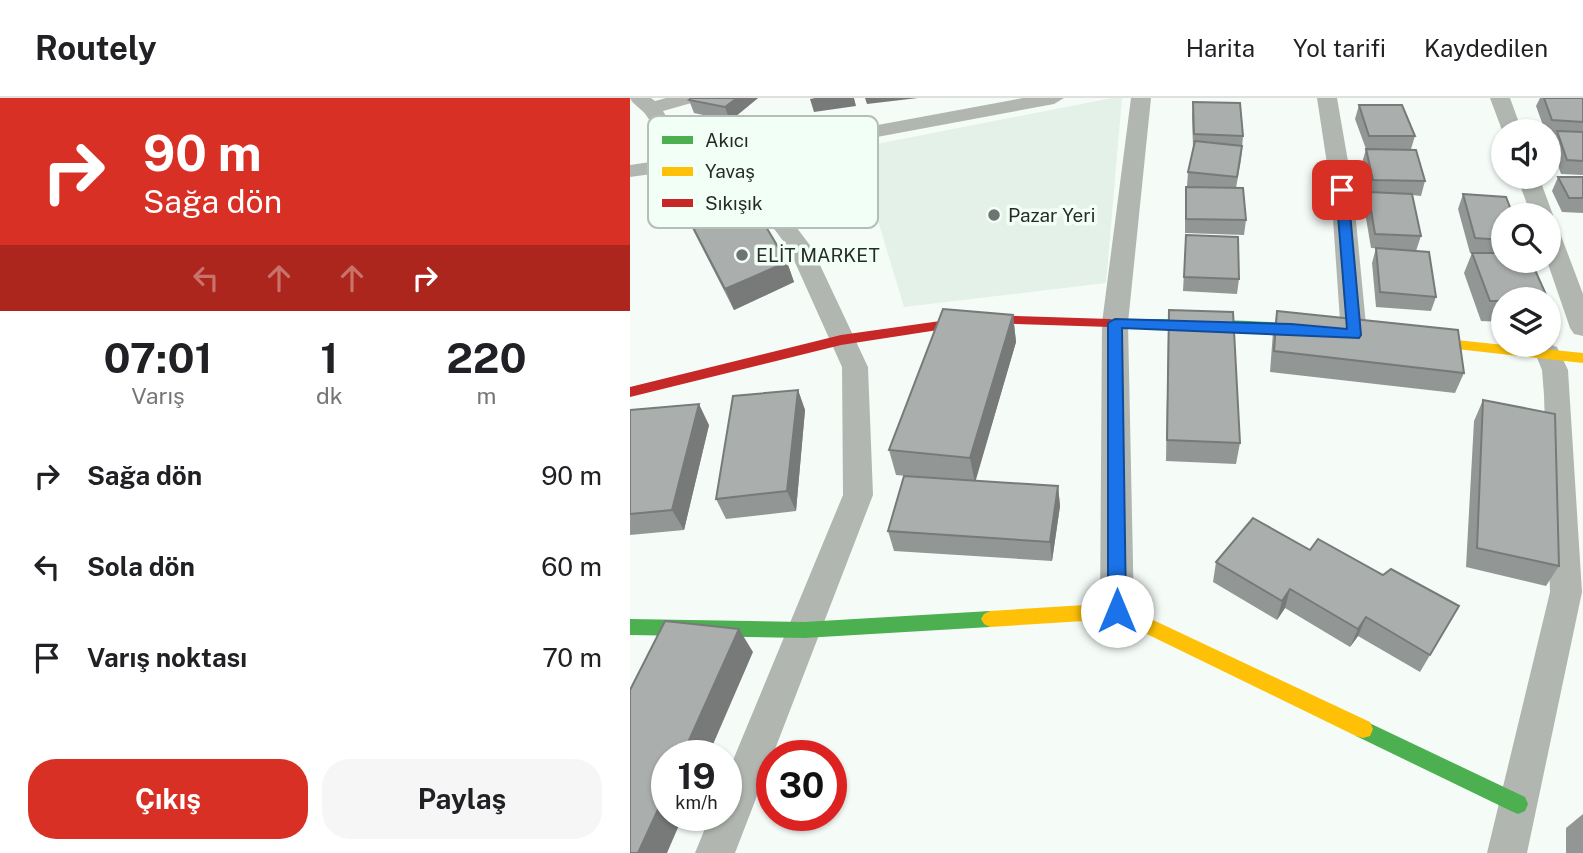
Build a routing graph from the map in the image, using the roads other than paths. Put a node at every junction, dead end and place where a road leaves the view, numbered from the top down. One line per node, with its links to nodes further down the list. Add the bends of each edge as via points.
1 (688, 98): 6 (street)
2 (1054, 98): 8 (street)
3 (1141, 98): 13 (street)
4 (1326, 98): 15 (street)
5 (1500, 98): 7 (street)
6 (645, 103)
7 (1508, 119)
8 (878, 131)
9 (648, 168): 10 (street)
10 (630, 171)
11 (784, 228): 17 (street, via 800,248)
12 (1561, 267): 14 (street)
13 (1115, 323): 15 (street, via 1291,328); 17 (street, via 983,319); 23 (street)
14 (1583, 328)
15 (1361, 335)
16 (1396, 338): 18 (street)
17 (841, 340): 22 (street); 25 (street, via 855,367 858,495)
18 (1491, 347)
19 (1561, 355): 21 (street)
20 (1550, 357): 26 (street, via 1559,395 1566,592)
21 (1583, 358)
22 (630, 392)
23 (1117, 611): 25 (street); 26 (street)
24 (630, 627): 25 (street)
25 (804, 630): 27 (street)
26 (1518, 804): 28 (street)
27 (715, 853)
28 (1507, 853)

